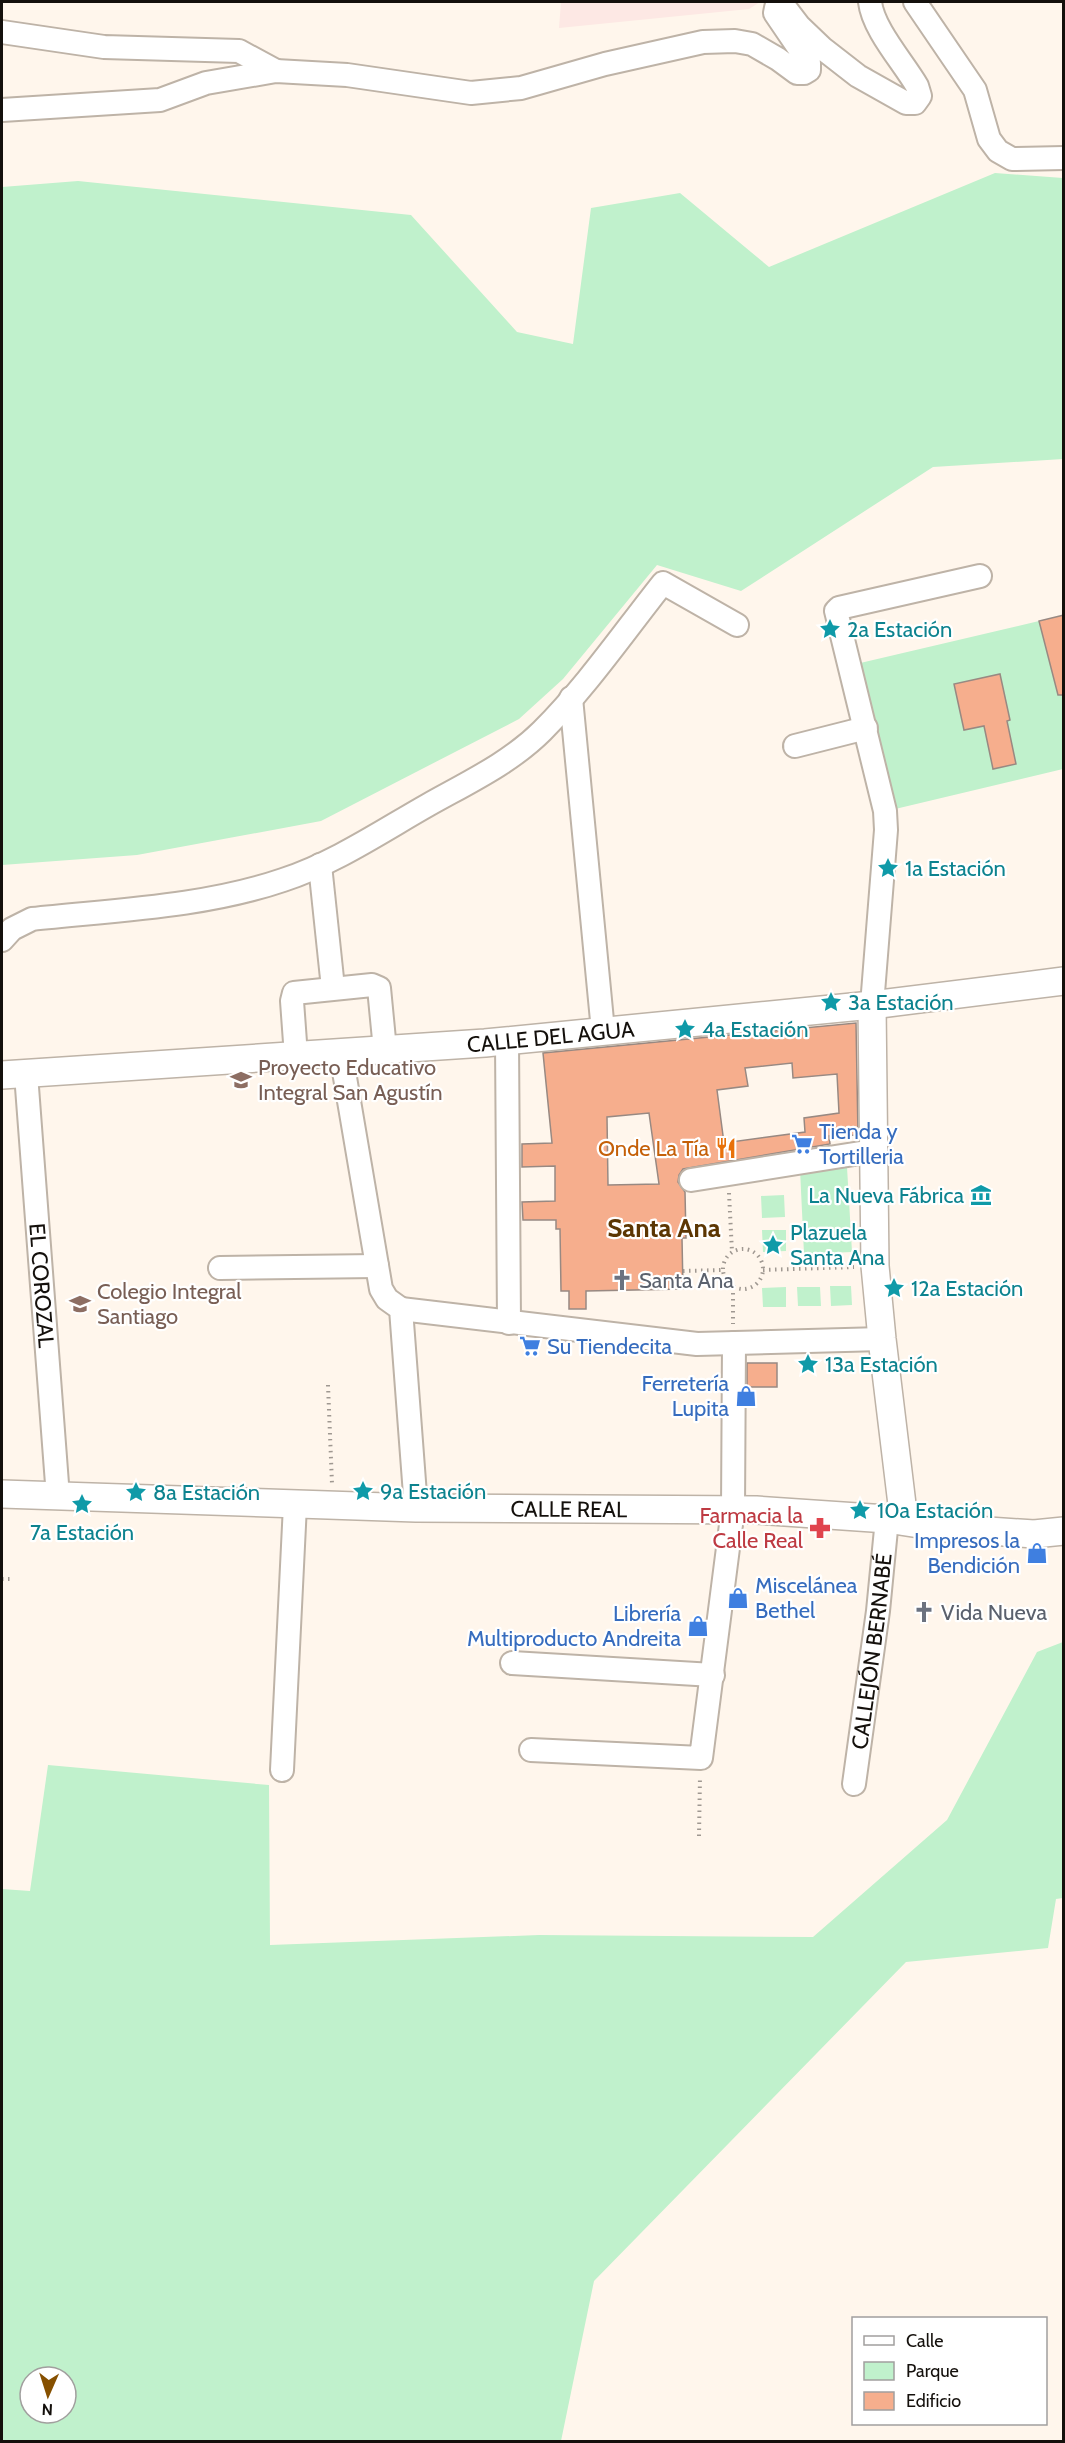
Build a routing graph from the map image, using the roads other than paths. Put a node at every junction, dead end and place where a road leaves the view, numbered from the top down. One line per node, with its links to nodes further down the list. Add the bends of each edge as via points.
1 (870, 2): 4 (street, via 881,30 916,86 920,96 915,103 906,103 858,76 822,48 780,6 775,13 809,63 809,70 804,73 796,73 752,44 735,41 703,42 521,88 471,93 347,75)
2 (915, 2): 6 (street, via 975,90 989,139 998,151 1012,159)
3 (2, 32): 4 (street, via 104,47 239,51)
4 (276, 71): 5 (street, via 206,83 160,100)
5 (2, 110)
6 (1064, 158)
7 (980, 576): 10 (street, via 836,611)
8 (737, 624): 9 (street, via 663,583)
9 (571, 698): 12 (street, via 542,731 515,753); 17 (street)
10 (866, 728): 11 (street); 16 (street, via 886,830)
11 (795, 747)
12 (320, 865): 13 (street, via 245,891 32,920 12,928); 15 (street)
13 (2, 940)
14 (1064, 981): 16 (street, CALLE DEL AGUA)
15 (333, 988): 19 (street, via 379,988); 21 (street, via 292,996)
16 (872, 1005): 17 (street, CALLE DEL AGUA); 23 (street)
17 (603, 1032): 18 (street, CALLE DEL AGUA)
18 (507, 1041): 19 (street, CALLE DEL AGUA); 28 (street)
19 (385, 1050): 20 (street, CALLE DEL AGUA)
20 (341, 1054): 21 (street, CALLE DEL AGUA); 25 (street)
21 (296, 1056): 22 (street, CALLE DEL AGUA)
22 (8, 1073): 32 (street, EL COROZAL)
23 (873, 1151): 24 (street); 29 (street, via 875,1266)
24 (691, 1180)
25 (378, 1266): 26 (street); 27 (street, via 381,1289)
26 (220, 1268)
27 (401, 1309): 28 (street); 34 (street)
28 (509, 1323): 30 (street, via 697,1344)
29 (882, 1339): 30 (street); 36 (street)
30 (734, 1343): 35 (street)
31 (2, 1494): 32 (street, CALLE REAL)
32 (58, 1497): 33 (street, CALLE REAL)
33 (295, 1505): 34 (street, CALLE REAL); 41 (street)
34 (416, 1508): 35 (street, CALLE REAL)
35 (733, 1509): 36 (street, CALLE REAL); 39 (street)
36 (896, 1520): 37 (street, CALLE REAL, via 945,1528 1034,1534); 42 (street, CALLEJÓN BERNABÉ, via 878,1611)
37 (1064, 1531)
38 (512, 1664): 39 (street)
39 (713, 1675): 40 (street, via 701,1758)
40 (531, 1750)
41 (282, 1770)
42 (854, 1784)

